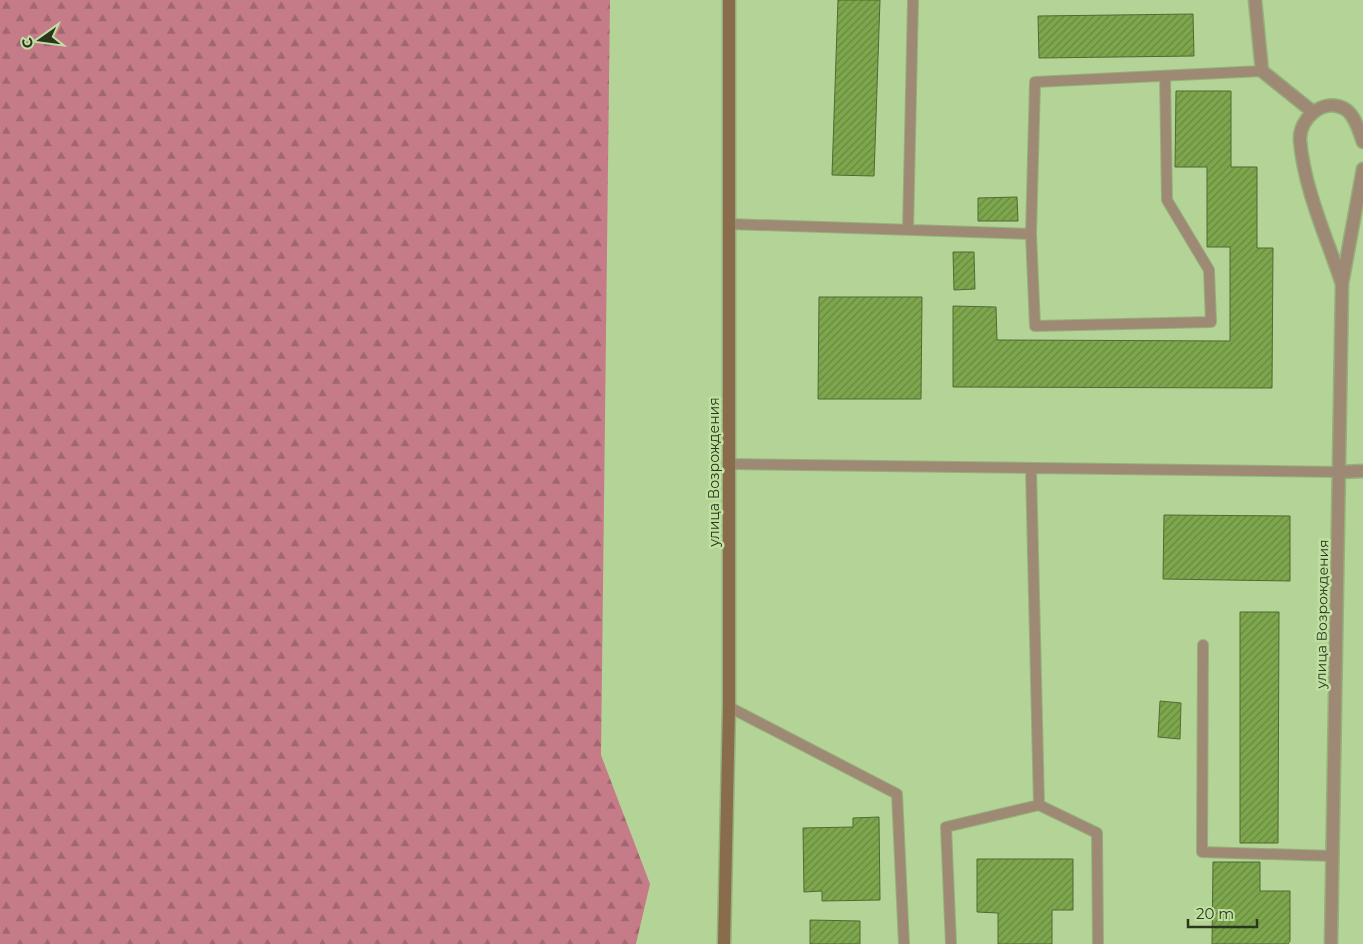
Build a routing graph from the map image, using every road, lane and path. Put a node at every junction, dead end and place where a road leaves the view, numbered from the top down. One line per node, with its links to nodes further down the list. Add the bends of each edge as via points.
1 (729, 0): 9 (street, улица Возрождения)
2 (913, 0): 10 (lane)
3 (1255, 0): 4 (street)
4 (1262, 72): 5 (lane); 6 (street)
5 (1164, 76): 11 (lane, via 1035,82); 11 (lane, via 1167,200 1209,270 1211,322 1035,326)
6 (1313, 112): 7 (street, via 1321,106 1331,105 1345,109 1354,120); 12 (street, улица Возрождения, via 1304,122 1300,137 1303,166)
7 (1363, 142)
8 (1363, 169): 12 (street, улица Возрождения)
9 (729, 224): 10 (lane); 13 (street, улица Возрождения)
10 (908, 230): 11 (lane)
11 (1031, 234)
12 (1342, 284): 16 (street, улица Возрождения)
13 (730, 464): 14 (lane); 18 (street, улица Возрождения)
14 (1031, 469): 16 (lane); 19 (lane)
15 (1363, 471): 16 (street)
16 (1339, 472): 20 (street, улица Возрождения)
17 (1203, 645): 20 (lane, via 1202,852)
18 (729, 707): 21 (street, улица Возрождения); 22 (lane, via 897,794)
19 (1039, 805): 23 (lane, via 946,827); 24 (lane, via 1097,833)
20 (1333, 856): 25 (street, улица Возрождения)
21 (724, 944)
22 (904, 944)
23 (951, 944)
24 (1098, 944)
25 (1331, 944)

